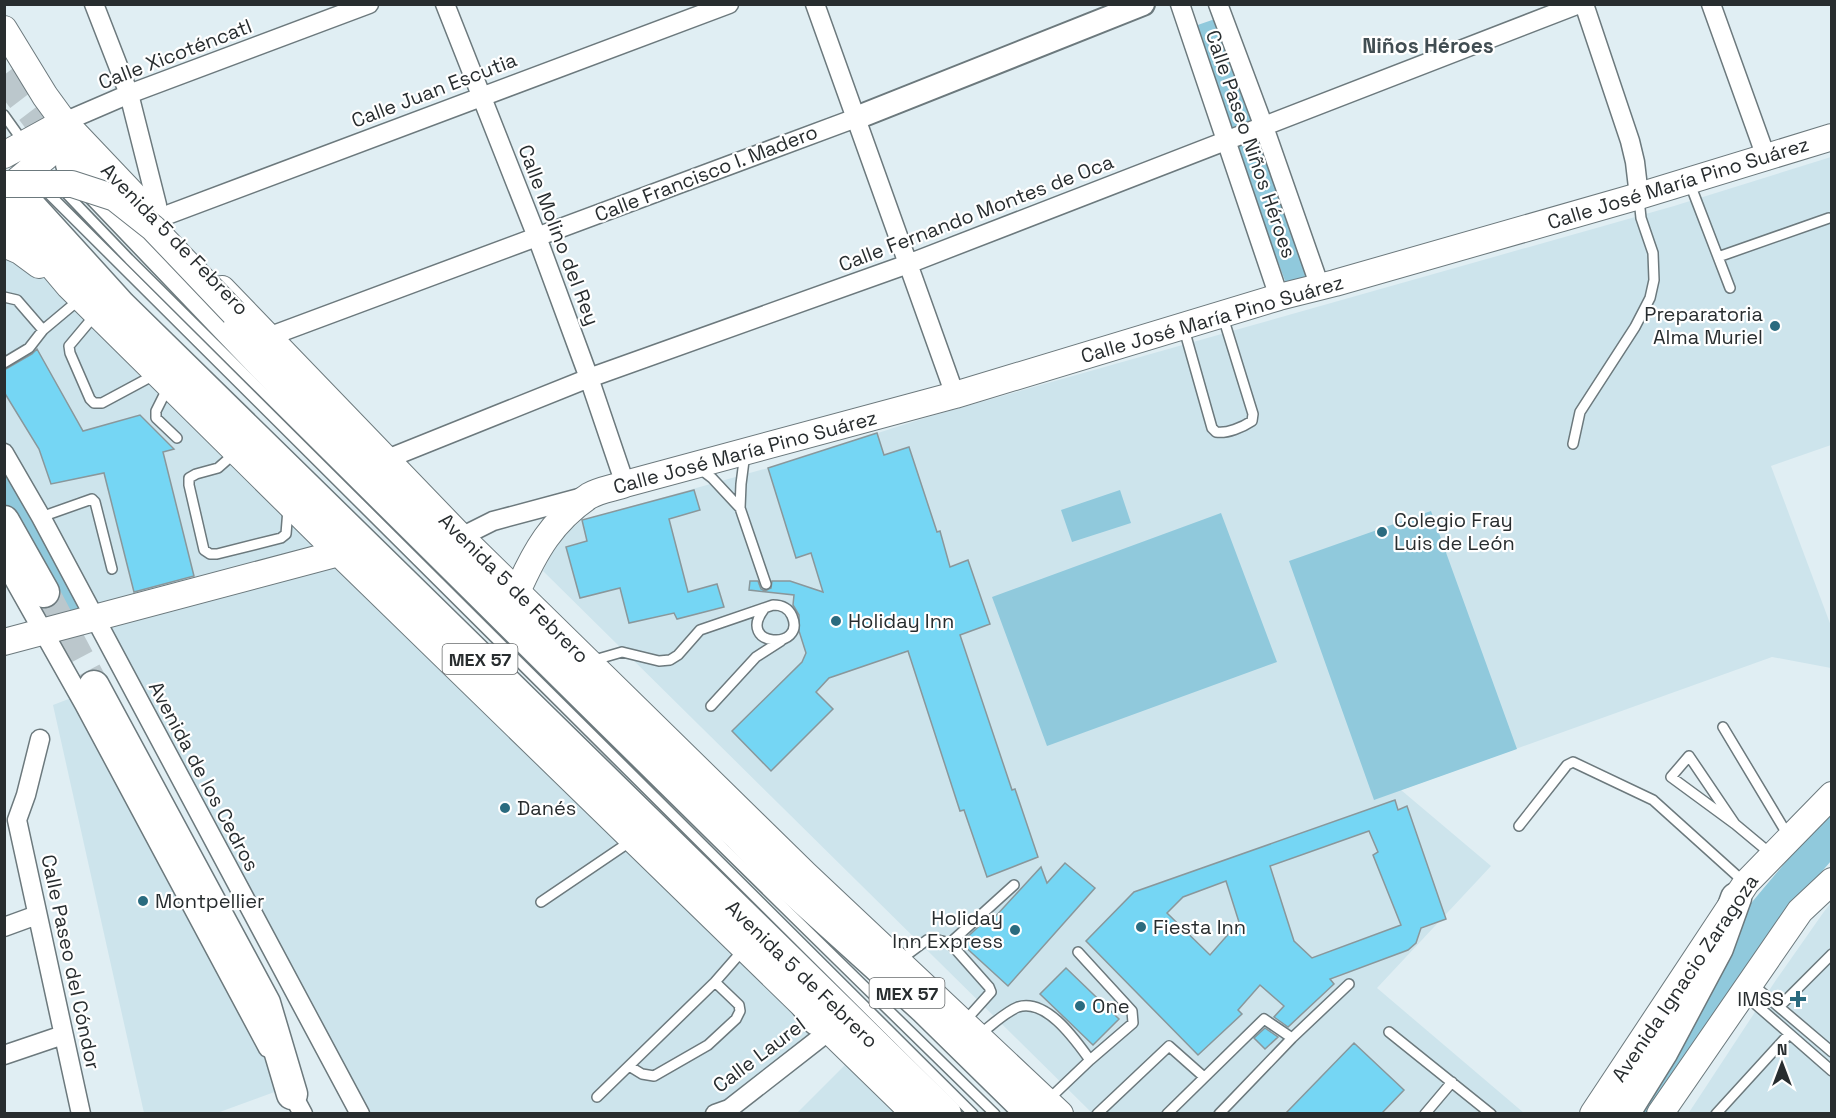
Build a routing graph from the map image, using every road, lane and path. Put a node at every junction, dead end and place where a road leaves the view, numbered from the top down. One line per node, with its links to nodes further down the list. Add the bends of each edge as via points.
1 (94, 4): 13 (street)
2 (369, 4): 13 (street, Calle Xicoténcatl)
3 (445, 4): 14 (street, Calle Molino del Rey)
4 (729, 4): 14 (street, Calle Juan Escutia)
5 (815, 4): 16 (street)
6 (1143, 4): 16 (street, Calle Francisco I. Madero)
7 (1180, 4): 20 (street, Calle Paseo Niños Héroes)
8 (1218, 4): 18 (street, Calle Paseo Niños Héroes)
9 (1579, 4): 18 (street, Calle Fernando Montes de Oca)
10 (1584, 4): 25 (street, via 1630,141)
11 (1711, 4): 21 (street)
12 (4, 29): 17 (main road, Avenida 5 de Febrero)
13 (129, 94): 17 (street, Calle Xicoténcatl); 27 (street, via 157,205)
14 (480, 97): 27 (street, Calle Juan Escutia); 28 (street, Calle Molino del Rey)
15 (4, 115): 23 (lane)
16 (856, 118): 28 (street, Calle Francisco I. Madero); 30 (street)
17 (64, 122): 22 (main road, Avenida 5 de Febrero); 23 (main road)
18 (1264, 127): 20 (street, Calle Fernando Montes de Oca); 31 (street, Calle Paseo Niños Héroes)
19 (1832, 137): 21 (main road, Calle José María Pino Suárez)
20 (1226, 142): 30 (street, Calle Fernando Montes de Oca); 34 (street, Calle Paseo Niños Héroes)
21 (1766, 157): 24 (main road, Calle José María Pino Suárez)
22 (82, 159): 23 (main road, via 72,148 54,150); 27 (main road, Avenida 5 de Febrero); 76 (highway, Avenida 5 de Febrero / MEX 57, via 289,392)
23 (15, 178): 35 (main road); 63 (main road, bridge, via 72,184 115,198 153,228 453,538); 79 (highway, Avenida 5 de Febrero / MEX 57, via 121,306); 122 (lane); 123 (lane, via 129,259 634,762)
24 (1689, 181): 25 (main road, Calle José María Pino Suárez); 29 (lane)
25 (1639, 196): 31 (main road, Calle José María Pino Suárez); 45 (lane, via 1641,219 1653,253 1650,298 1580,412)
26 (1829, 218): 29 (lane)
27 (157, 220): 39 (main road, Avenida 5 de Febrero)
28 (537, 237): 39 (street, Calle Francisco I. Madero); 41 (street, Calle Molino del Rey)
29 (1718, 257): 32 (lane)
30 (908, 264): 41 (street, Calle Fernando Montes de Oca); 43 (street)
31 (1320, 287): 34 (main road, Calle José María Pino Suárez)
32 (1730, 288)
33 (4, 297): 38 (lane, via 17,300)
34 (1279, 297): 36 (main road, Calle José María Pino Suárez)
35 (82, 299): 38 (lane); 42 (main road); 42 (lane, via 69,346 94,403)
36 (1222, 315): 37 (main road, Calle José María Pino Suárez); 37 (lane, via 1253,414 1248,424 1222,433 1212,428)
37 (1183, 326): 43 (main road, Calle José María Pino Suárez)
38 (43, 330): 40 (lane, via 29,348)
39 (268, 337): 49 (main road, Avenida 5 de Febrero)
40 (4, 363)
41 (589, 378): 49 (street, Calle Fernando Montes de Oca); 51 (street, Calle Molino del Rey)
42 (164, 379): 44 (lane, via 156,418); 46 (main road)
43 (955, 395): 47 (main road, Calle José María Pino Suárez)
44 (177, 438)
45 (1573, 444)
46 (237, 452): 53 (main road); 53 (lane, via 218,468 189,478 204,550 217,554 281,537 286,534)
47 (746, 452): 50 (main road, Calle José María Pino Suárez); 54 (lane)
48 (4, 453): 55 (street, Avenida de los Cedros)
49 (387, 459): 57 (main road, Avenida 5 de Febrero)
50 (695, 465): 51 (main road, Calle José María Pino Suárez); 54 (lane)
51 (625, 484): 52 (main road, Calle José María Pino Suárez)
52 (591, 495): 57 (street, Calle José María Pino Suárez, via 493,521); 63 (main road, Calle José María Pino Suárez, via 548,532)
53 (288, 502): 58 (main road)
54 (740, 508): 61 (lane)
55 (41, 517): 60 (lane, via 92,499); 65 (street, Avenida de los Cedros)
56 (4, 521): 62 (highway)
57 (461, 537): 63 (main road, Avenida 5 de Febrero)
58 (339, 553): 65 (main road); 75 (main road)
59 (4, 562): 66 (street)
60 (112, 569)
61 (766, 584)
62 (44, 592)
63 (517, 592): 69 (main road, Avenida 5 de Febrero)
64 (769, 603): 67 (lane, via 781,605 793,617 794,626); 67 (lane, via 758,616 760,633 766,639); 69 (lane, via 700,630 670,660 622,652)
65 (95, 617): 66 (main road); 119 (street, Avenida de los Cedros)
66 (44, 632): 68 (main road); 115 (street)
67 (784, 639): 71 (lane, via 756,657)
68 (4, 642)
69 (588, 662): 72 (main road, Avenida 5 de Febrero)
70 (94, 686): 115 (highway, via 265,1003)
71 (711, 706)
72 (644, 715): 76 (highway); 90 (main road, Avenida 5 de Febrero)
73 (1723, 727): 82 (lane)
74 (39, 739): 78 (street, via 34,766)
75 (543, 750): 79 (highway)
76 (684, 786): 83 (highway, Avenida 5 de Febrero / MEX 57)
77 (1832, 795): 82 (main road, Avenida Ignacio Zaragoza)
78 (11, 822): 89 (street, Calle Paseo del Cóndor)
79 (634, 824): 87 (lane); 88 (highway, Avenida 5 de Febrero / MEX 57); 93 (main road, Avenida 5 de Febrero)
80 (1735, 824): 80 (lane, via 1671,777 1689,756 1702,775); 82 (lane)
81 (1519, 826): 86 (lane, via 1573,762 1653,800)
82 (1781, 846): 86 (main road, Avenida Ignacio Zaragoza)
83 (778, 876): 90 (highway); 116 (highway, Avenida 5 de Febrero / MEX 57, via 924,1008)
84 (1832, 881): 99 (main road, via 1800,911)
85 (1014, 885): 92 (lane)
86 (1741, 891): 129 (main road, Avenida Ignacio Zaragoza); 130 (highway, via 1718,948 1663,1051)
87 (541, 902)
88 (733, 907): 101 (highway); 121 (highway, Avenida 5 de Febrero / MEX 57)
89 (37, 915): 91 (street); 104 (street, Calle Paseo del Cóndor)
90 (849, 915): 96 (main road, Avenida 5 de Febrero)
91 (4, 927)
92 (950, 943): 96 (lane, via 927,940); 105 (lane, via 991,992)
93 (745, 948): 97 (lane); 101 (main road, Avenida 5 de Febrero)
94 (1078, 952): 109 (lane, via 1132,1011 1133,1017 1133,1023)
95 (1832, 954): 100 (lane)
96 (898, 962): 105 (main road, Avenida 5 de Febrero)
97 (715, 982): 110 (lane); 110 (lane, via 739,1005 736,1019 708,1046 654,1076)
98 (1349, 984): 106 (lane)
99 (1747, 988): 100 (lane); 103 (lane); 131 (main road)
100 (1779, 1007): 107 (lane)
101 (823, 1026): 117 (street, Calle Laurel); 120 (main road, Avenida 5 de Febrero)
102 (1389, 1032): 113 (lane)
103 (1789, 1034): 111 (lane); 132 (lane)
104 (63, 1035): 108 (street); 118 (street, Calle Paseo del Cóndor)
105 (975, 1035): 109 (lane, via 1014,1009 1029,1005 1045,1011); 116 (main road, Avenida 5 de Febrero)
106 (1292, 1038): 112 (lane, via 1264,1019); 126 (lane)
107 (1832, 1052)
108 (4, 1055)
109 (1090, 1060): 116 (lane)
110 (629, 1066): 114 (lane)
111 (1832, 1071)
112 (1204, 1077): 124 (lane, via 1169,1046); 125 (lane)
113 (1452, 1082): 127 (lane); 128 (lane)
114 (597, 1097)
115 (297, 1104)
116 (1046, 1110)
117 (725, 1112)
118 (81, 1113)
119 (360, 1113)
120 (915, 1113)
121 (946, 1113)
122 (973, 1113)
123 (994, 1113)
124 (1097, 1113)
125 (1167, 1113)
126 (1219, 1113)
127 (1425, 1113)
128 (1491, 1113)
129 (1593, 1113)
130 (1624, 1113)
131 (1660, 1113)
132 (1716, 1113)

